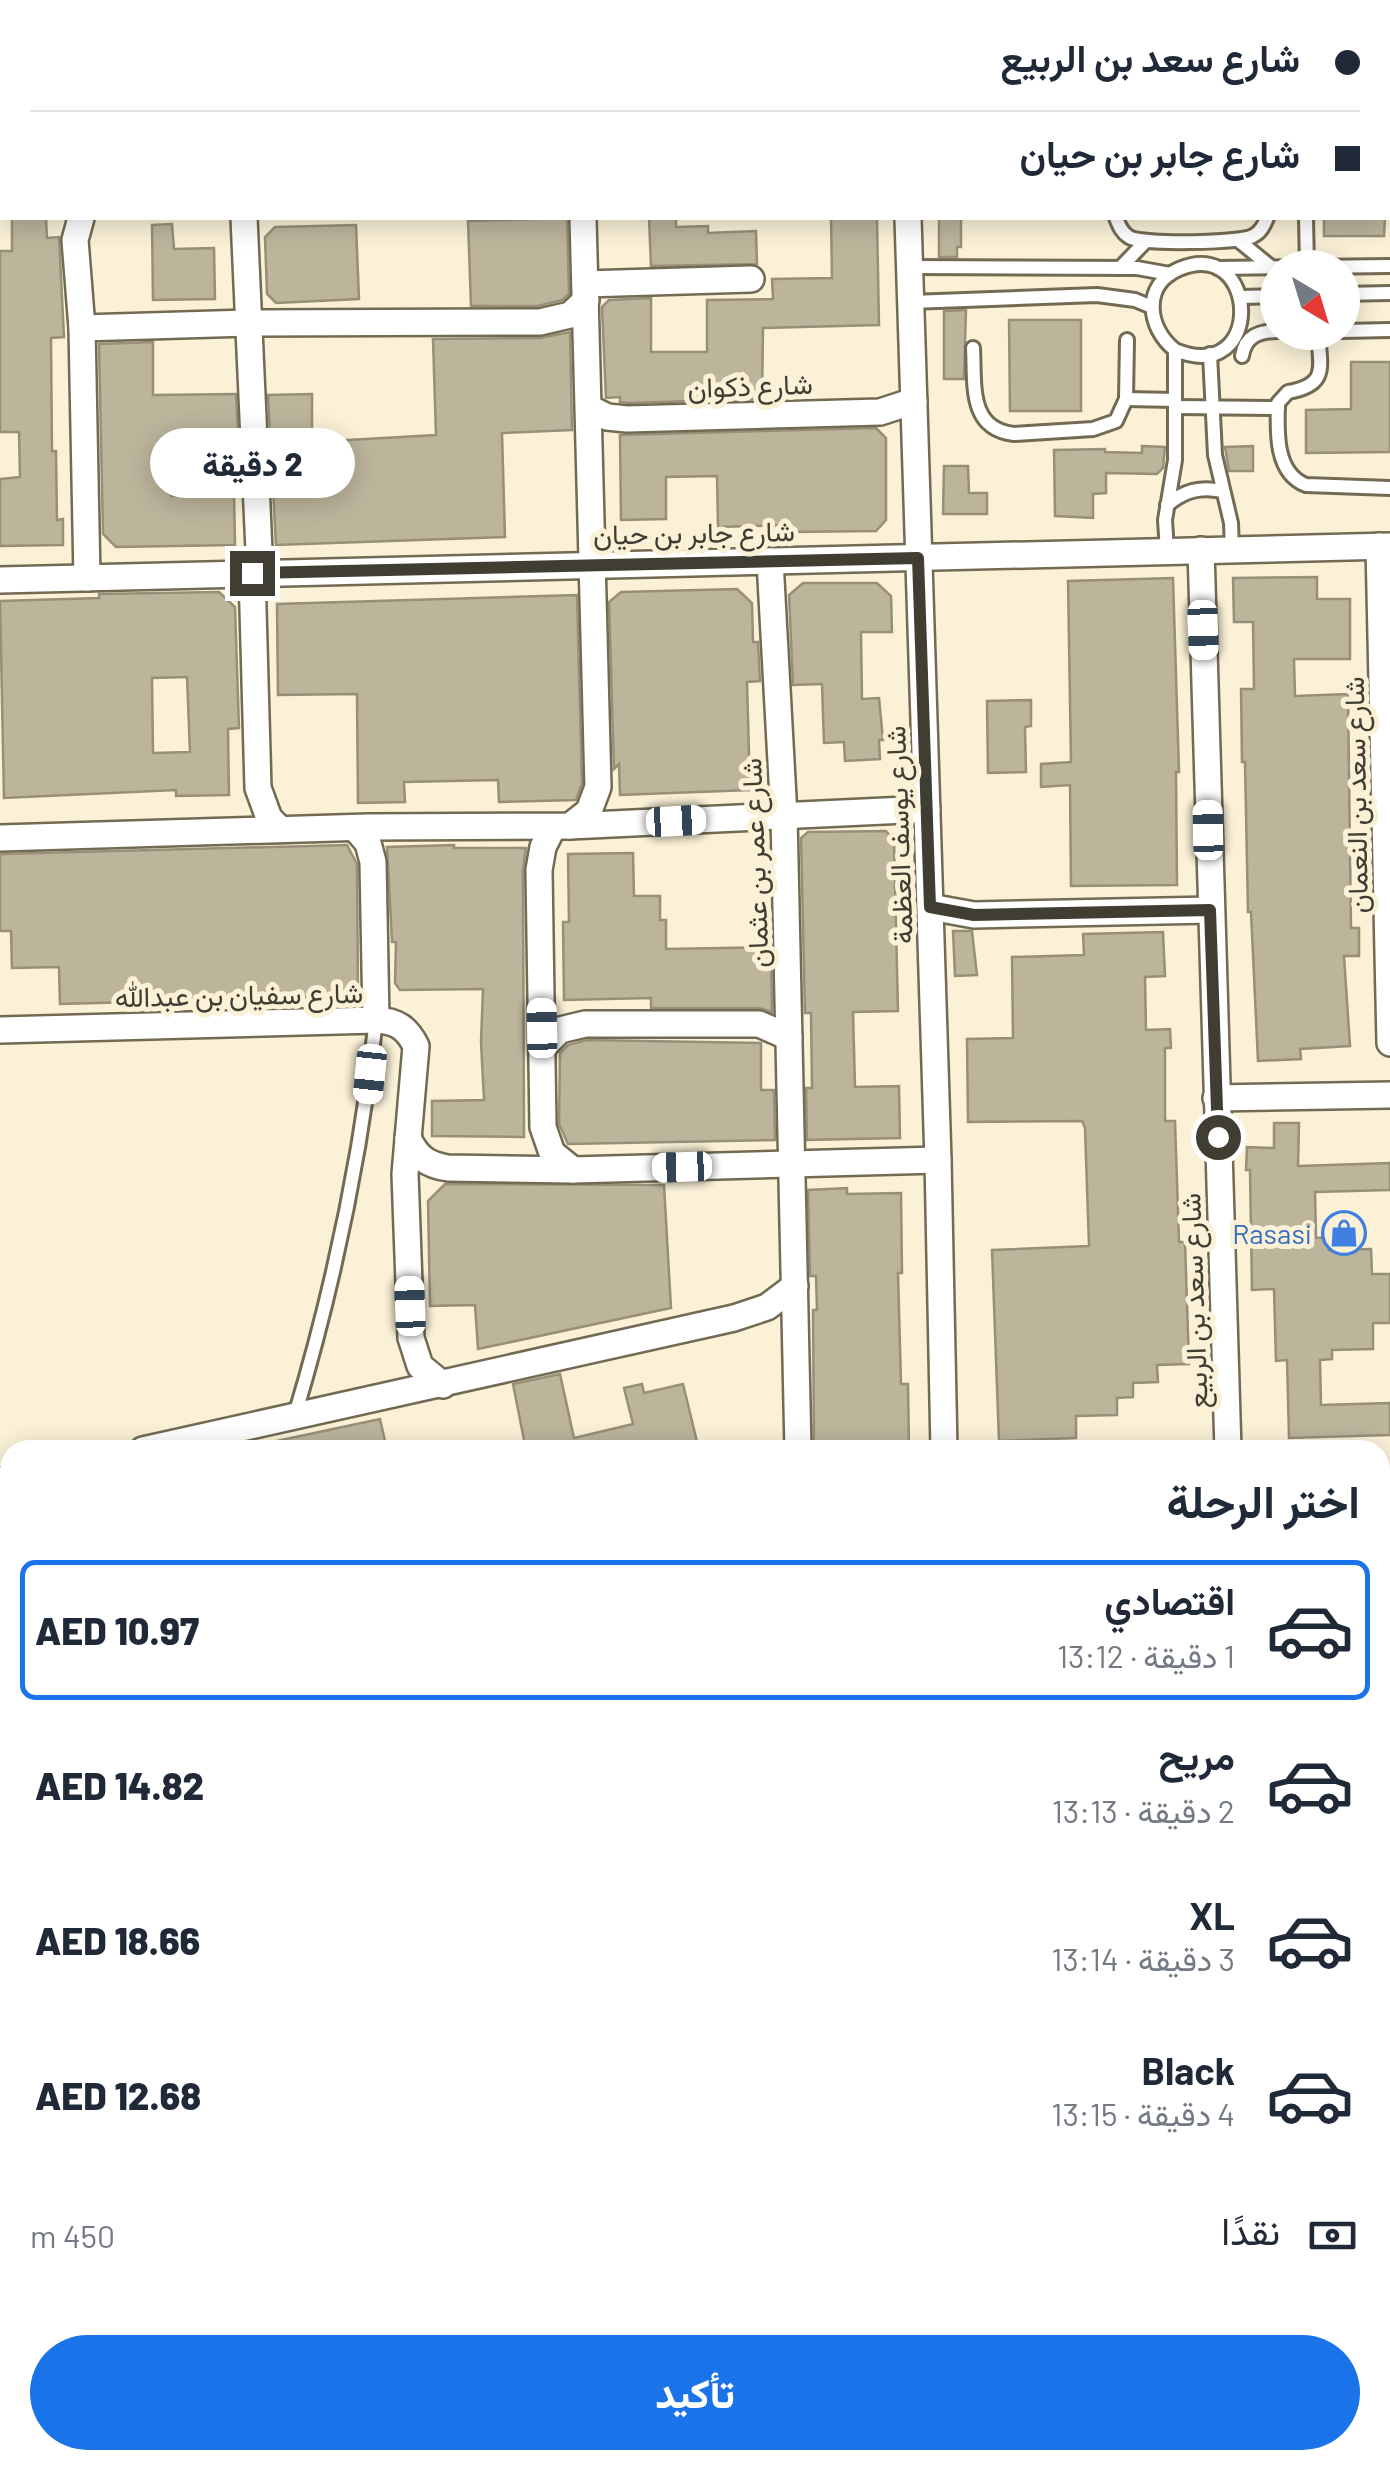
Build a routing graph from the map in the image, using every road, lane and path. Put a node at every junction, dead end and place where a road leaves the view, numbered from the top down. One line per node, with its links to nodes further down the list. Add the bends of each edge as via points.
1 (80, 220): 30 (street)
2 (244, 220): 29 (street)
3 (583, 220): 21 (street)
4 (908, 220): 14 (street, شارع يوسف العظمة)
5 (1117, 220): 9 (lane, via 1129,238)
6 (1266, 220): 8 (lane, via 1256,235)
7 (1306, 220): 10 (lane)
8 (1238, 240): 9 (lane); 11 (lane)
9 (1146, 241): 17 (lane)
10 (1306, 250)
11 (1260, 258)
12 (1360, 266): 13 (lane)
13 (1390, 266)
14 (910, 267): 16 (lane); 27 (street, شارع يوسف العظمة)
15 (1260, 267): 18 (lane)
16 (1076, 268): 17 (lane); 24 (lane)
17 (1120, 268): 19 (lane)
18 (1214, 268): 19 (lane); 25 (lane)
19 (1170, 274): 28 (lane)
20 (751, 279): 21 (street)
21 (586, 292): 29 (street, via 570,315 540,322); 44 (street)
22 (1390, 293): 23 (lane)
23 (1360, 294)
24 (1079, 296): 27 (lane); 28 (lane, via 1116,296)
25 (1242, 296): 26 (lane); 38 (lane, via 1240,327)
26 (1260, 296)
27 (911, 302): 41 (street, شارع يوسف العظمة)
28 (1152, 307): 36 (lane, via 1157,332)
29 (248, 323): 30 (street); 56 (street)
30 (82, 328): 57 (street)
31 (1360, 330): 32 (lane)
32 (1390, 330)
33 (1260, 334): 39 (lane)
34 (1126, 340): 40 (lane)
35 (974, 348): 40 (lane, via 977,408 1002,433 1106,427 1124,411)
36 (1174, 350): 38 (lane); 42 (lane)
37 (1318, 350): 45 (lane, via 1319,376 1311,387 1284,394)
38 (1210, 354): 43 (lane)
39 (1242, 356)
40 (1126, 398): 42 (lane)
41 (914, 401): 44 (street, شارع ذكوان, via 880,412 628,419); 53 (street, شارع يوسف العظمة)
42 (1175, 404): 43 (lane); 48 (lane)
43 (1211, 407): 45 (lane); 47 (lane)
44 (589, 408): 55 (street)
45 (1278, 408): 46 (lane, via 1282,458 1298,481)
46 (1390, 488)
47 (1222, 491): 48 (lane, via 1198,489); 51 (lane)
48 (1168, 505): 52 (lane)
49 (1385, 546): 51 (street, شارع جابر بن حيان); 70 (street, شارع سعد بن النعمان)
50 (1200, 550): 51 (street, شارع جابر بن حيان); 52 (street, شارع جابر بن حيان); 66 (street, شارع سعد بن الربيع)
51 (1232, 550)
52 (1166, 551): 53 (street, شارع جابر بن حيان)
53 (918, 558): 54 (street, شارع جابر بن حيان); 59 (street, شارع يوسف العظمة)
54 (770, 560): 55 (street, شارع جابر بن حيان); 60 (street, شارع عمر بن عثمان)
55 (594, 565): 56 (street, شارع جابر بن حيان); 61 (street, via 598,787 589,811)
56 (256, 573): 57 (street, شارع جابر بن حيان); 63 (street, via 258,788)
57 (87, 578): 58 (street, شارع جابر بن حيان)
58 (0, 580)
59 (927, 808): 60 (street); 65 (street, شارع يوسف العظمة)
60 (784, 816): 61 (street); 69 (street, شارع عمر بن عثمان)
61 (562, 826): 62 (street); 71 (street, via 543,847 539,870)
62 (355, 828): 63 (street); 67 (street, via 374,862)
63 (280, 830): 64 (street)
64 (0, 838)
65 (930, 907): 66 (street, via 974,915); 75 (street, شارع يوسف العظمة)
66 (1210, 910): 73 (street, شارع سعد بن الربيع)
67 (376, 1020): 68 (street, شارع سفيان بن عبدالله); 74 (street, شارع سفيان بن عبدالله, via 400,1025 416,1046); 80 (lane, via 344,1229)
68 (0, 1030)
69 (789, 1036): 71 (street, via 759,1024 585,1024 560,1030); 76 (street, شارع عمر بن عثمان)
70 (1390, 1043)
71 (542, 1048): 77 (street, via 546,1140)
72 (1390, 1095): 73 (street)
73 (1216, 1098): 84 (street, شارع سعد بن الربيع)
74 (408, 1138): 77 (street, via 434,1166); 79 (street, شارع سفيان بن عبدالله, via 411,1338 420,1366)
75 (938, 1160): 76 (street); 83 (street, شارع يوسف العظمة)
76 (790, 1164): 77 (street); 78 (street, شارع عمر بن عثمان)
77 (573, 1170)
78 (795, 1286): 79 (street, via 751,1314); 82 (street, شارع عمر بن عثمان)
79 (443, 1385): 80 (street)
80 (294, 1417): 81 (street)
81 (188, 1440)
82 (798, 1440)
83 (944, 1440)
84 (1228, 1440)

